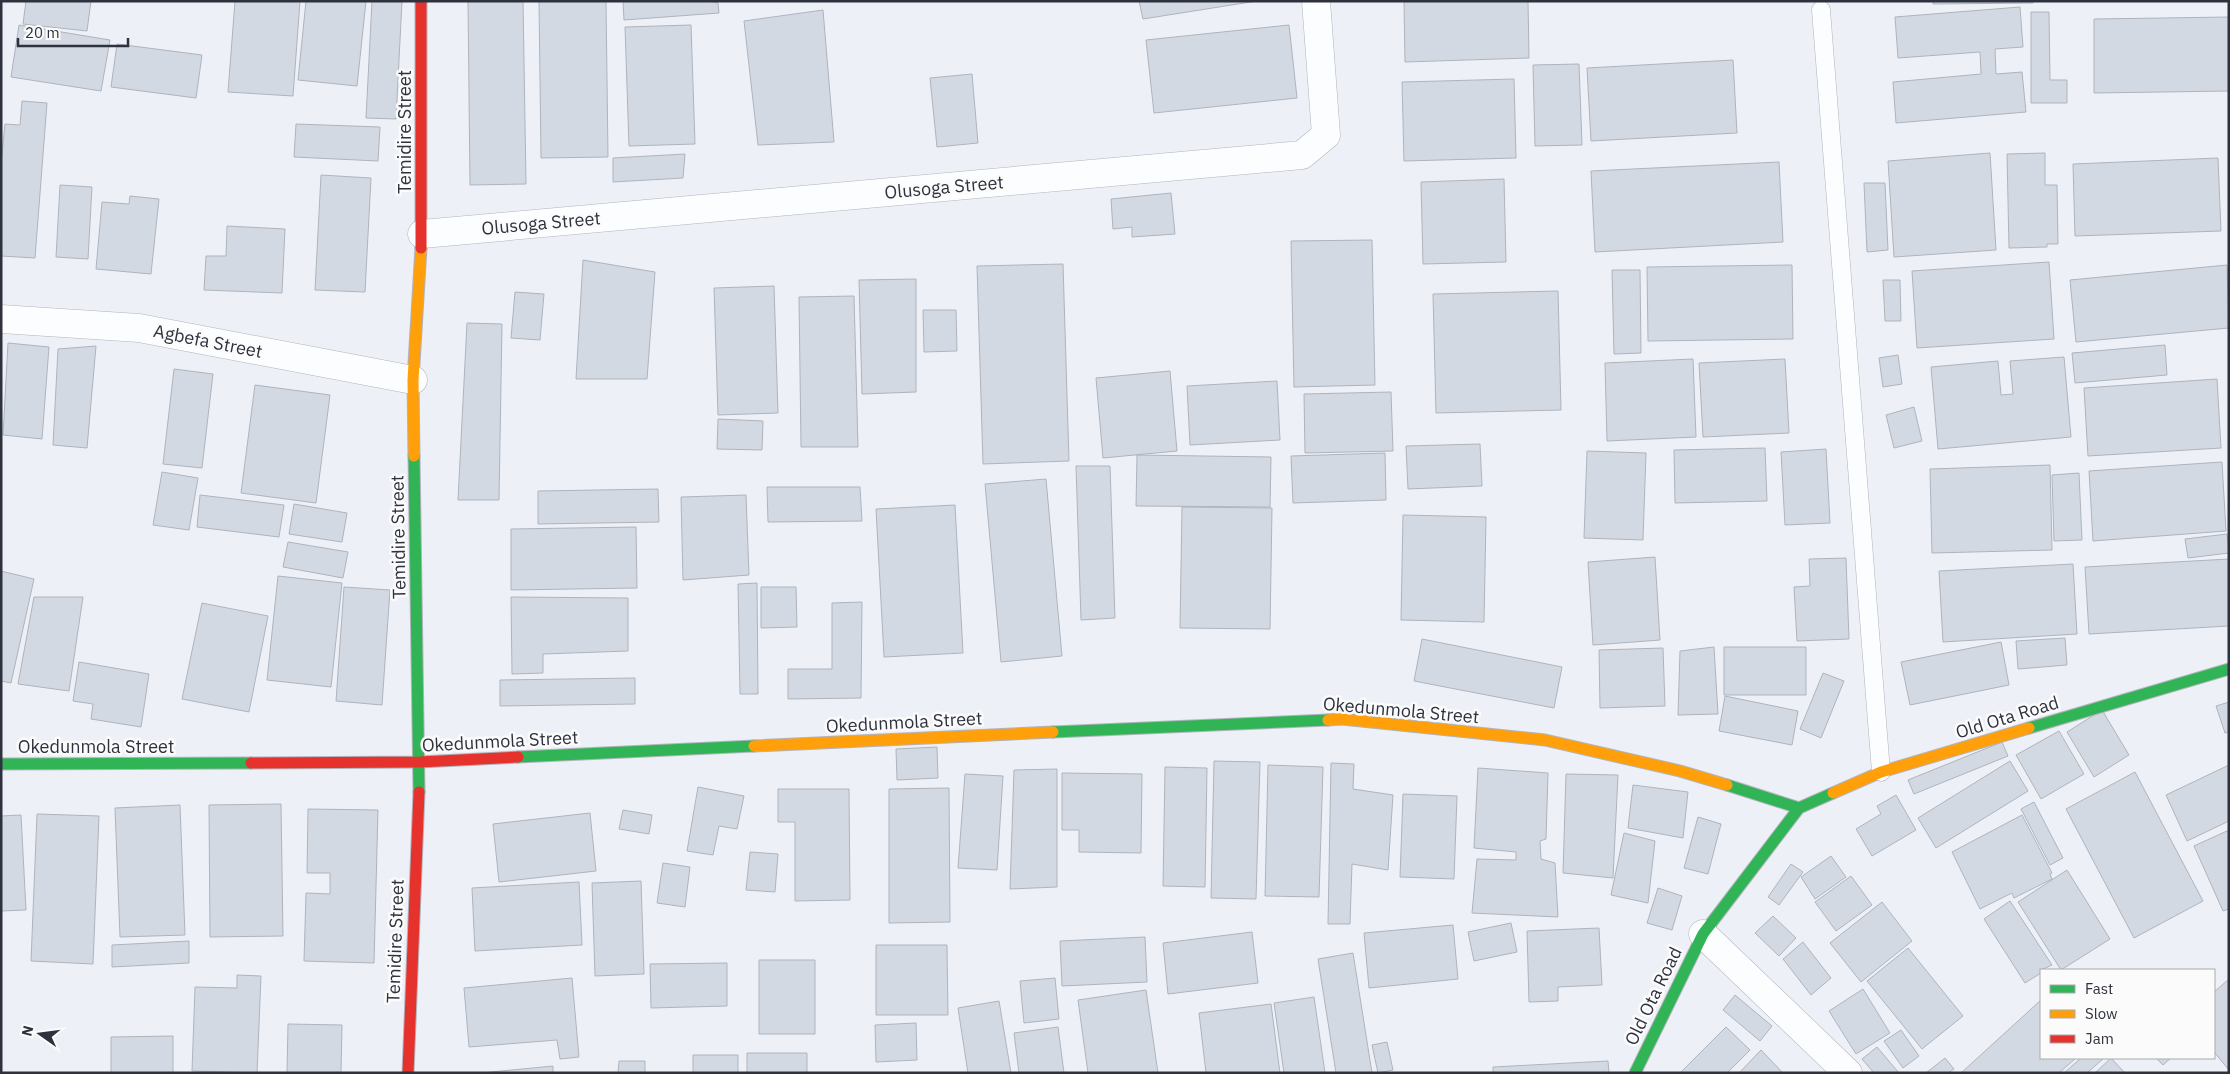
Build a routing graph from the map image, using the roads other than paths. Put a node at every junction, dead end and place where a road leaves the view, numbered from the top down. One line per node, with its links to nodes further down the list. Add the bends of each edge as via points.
1 (421, 1): 4 (street, Temidire Street)
2 (1316, 1): 4 (street, Olusoga Street, via 1326,135 1302,155)
3 (1821, 10): 10 (lane)
4 (422, 234): 6 (street, Temidire Street)
5 (1, 319): 6 (street, Agbefa Street, via 139,328)
6 (413, 380): 8 (street, Temidire Street)
7 (2229, 669): 10 (street, Old Ota Road)
8 (420, 762): 9 (street, Okedunmola Street); 11 (street, Okedunmola Street, via 1342,719 1545,740 1680,771); 13 (street, Temidire Street)
9 (1, 764)
10 (1881, 772): 11 (street, Old Ota Road)
11 (1799, 808): 12 (street, Old Ota Road)
12 (1703, 934): 14 (street, Old Ota Road); 15 (street)
13 (408, 1073)
14 (1635, 1073)
15 (1848, 1073)

